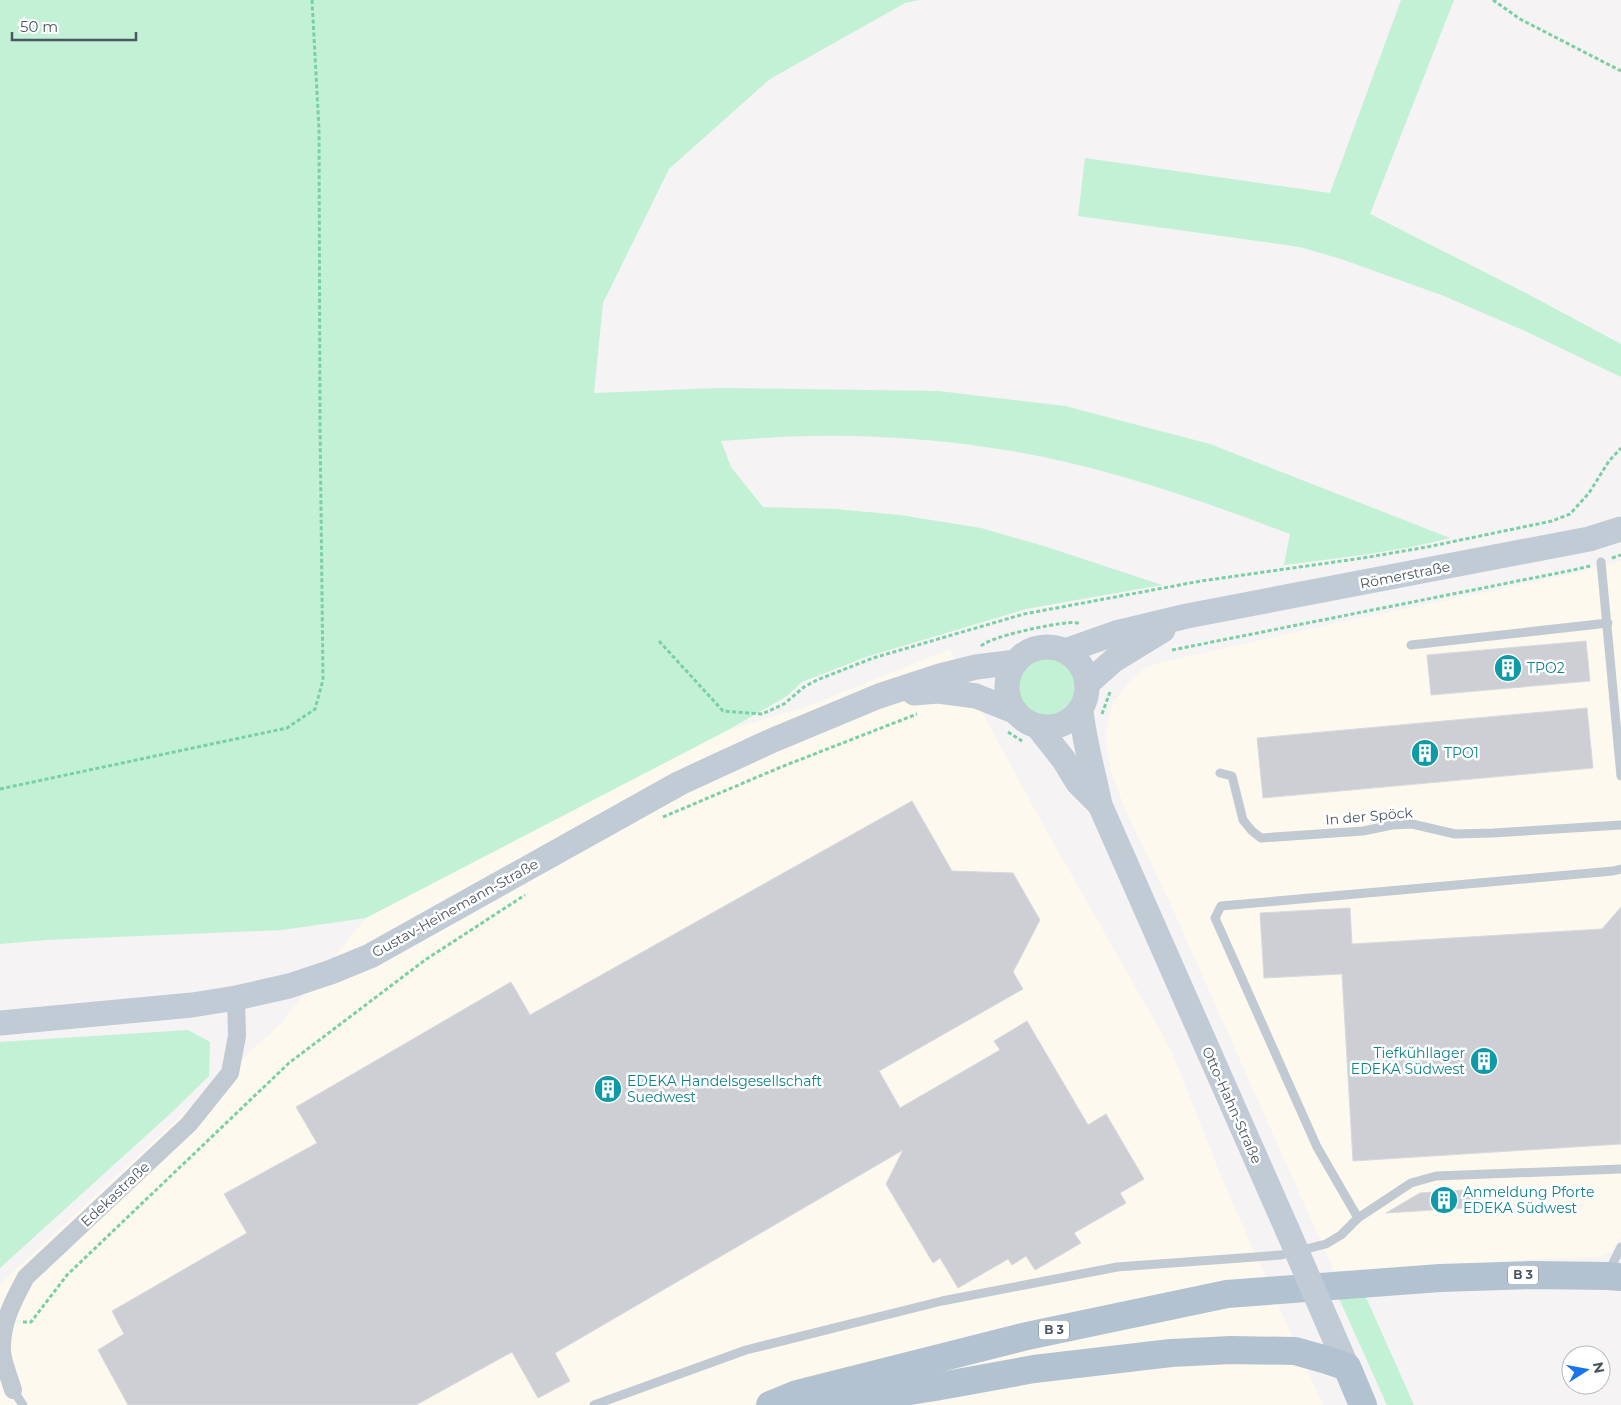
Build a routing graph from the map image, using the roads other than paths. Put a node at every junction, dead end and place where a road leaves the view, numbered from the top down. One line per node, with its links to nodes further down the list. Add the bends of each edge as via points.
1 (1621, 529): 3 (street, Römerstraße, via 1589,540)
2 (1601, 562): 4 (lane)
3 (1187, 616): 6 (street, Römerstraße); 8 (street, Römerstraße, via 1114,660)
4 (1608, 623): 5 (lane); 14 (lane)
5 (1411, 645)
6 (1065, 651): 7 (street, via 1039,648); 8 (street, via 1084,671)
7 (1016, 662): 9 (street, Gustav-Heinemann-Straße, via 976,667); 11 (street, via 1009,674 1007,687)
8 (1087, 684): 10 (street)
9 (879, 696): 11 (street, Gustav-Heinemann-Straße, via 938,691 976,696); 18 (street, Gustav-Heinemann-Straße, via 680,782 370,956 289,986)
10 (1090, 715): 12 (street); 15 (street, Otto-Hahn-Straße, via 1083,731)
11 (1011, 722): 12 (street, via 1025,721)
12 (1030, 734): 15 (street, Otto-Hahn-Straße, via 1064,760 1078,783)
13 (1220, 773): 16 (lane, In der Spöck, via 1232,776 1243,820 1261,838 1412,824 1455,834)
14 (1621, 776)
15 (1100, 805): 25 (street, Otto-Hahn-Straße, bridge)
16 (1621, 825)
17 (1621, 869): 21 (lane, via 1221,906 1215,918 1317,1147)
18 (236, 998): 19 (street, Gustav-Heinemann-Straße); 24 (street, Edekastraße, via 236,1036 230,1073 189,1124 26,1277 8,1314)
19 (0, 1023)
20 (1621, 1169): 21 (lane, via 1436,1176 1411,1183)
21 (1358, 1218): 28 (lane, via 1326,1244 1281,1256 1116,1267 942,1301 746,1350)
22 (1621, 1247): 23 (lane)
23 (1614, 1276): 29 (main road, B 3, via 1440,1278 1227,1294 1028,1336 797,1394)
24 (1, 1351): 26 (street, Edekastraße)
25 (1347, 1368): 30 (main road, via 1295,1351 1170,1353 1034,1369); 31 (main road, Otto-Hahn-Straße)
26 (13, 1390): 27 (lane)
27 (23, 1405)
28 (594, 1405)
29 (770, 1405)
30 (819, 1405)
31 (1364, 1405)

